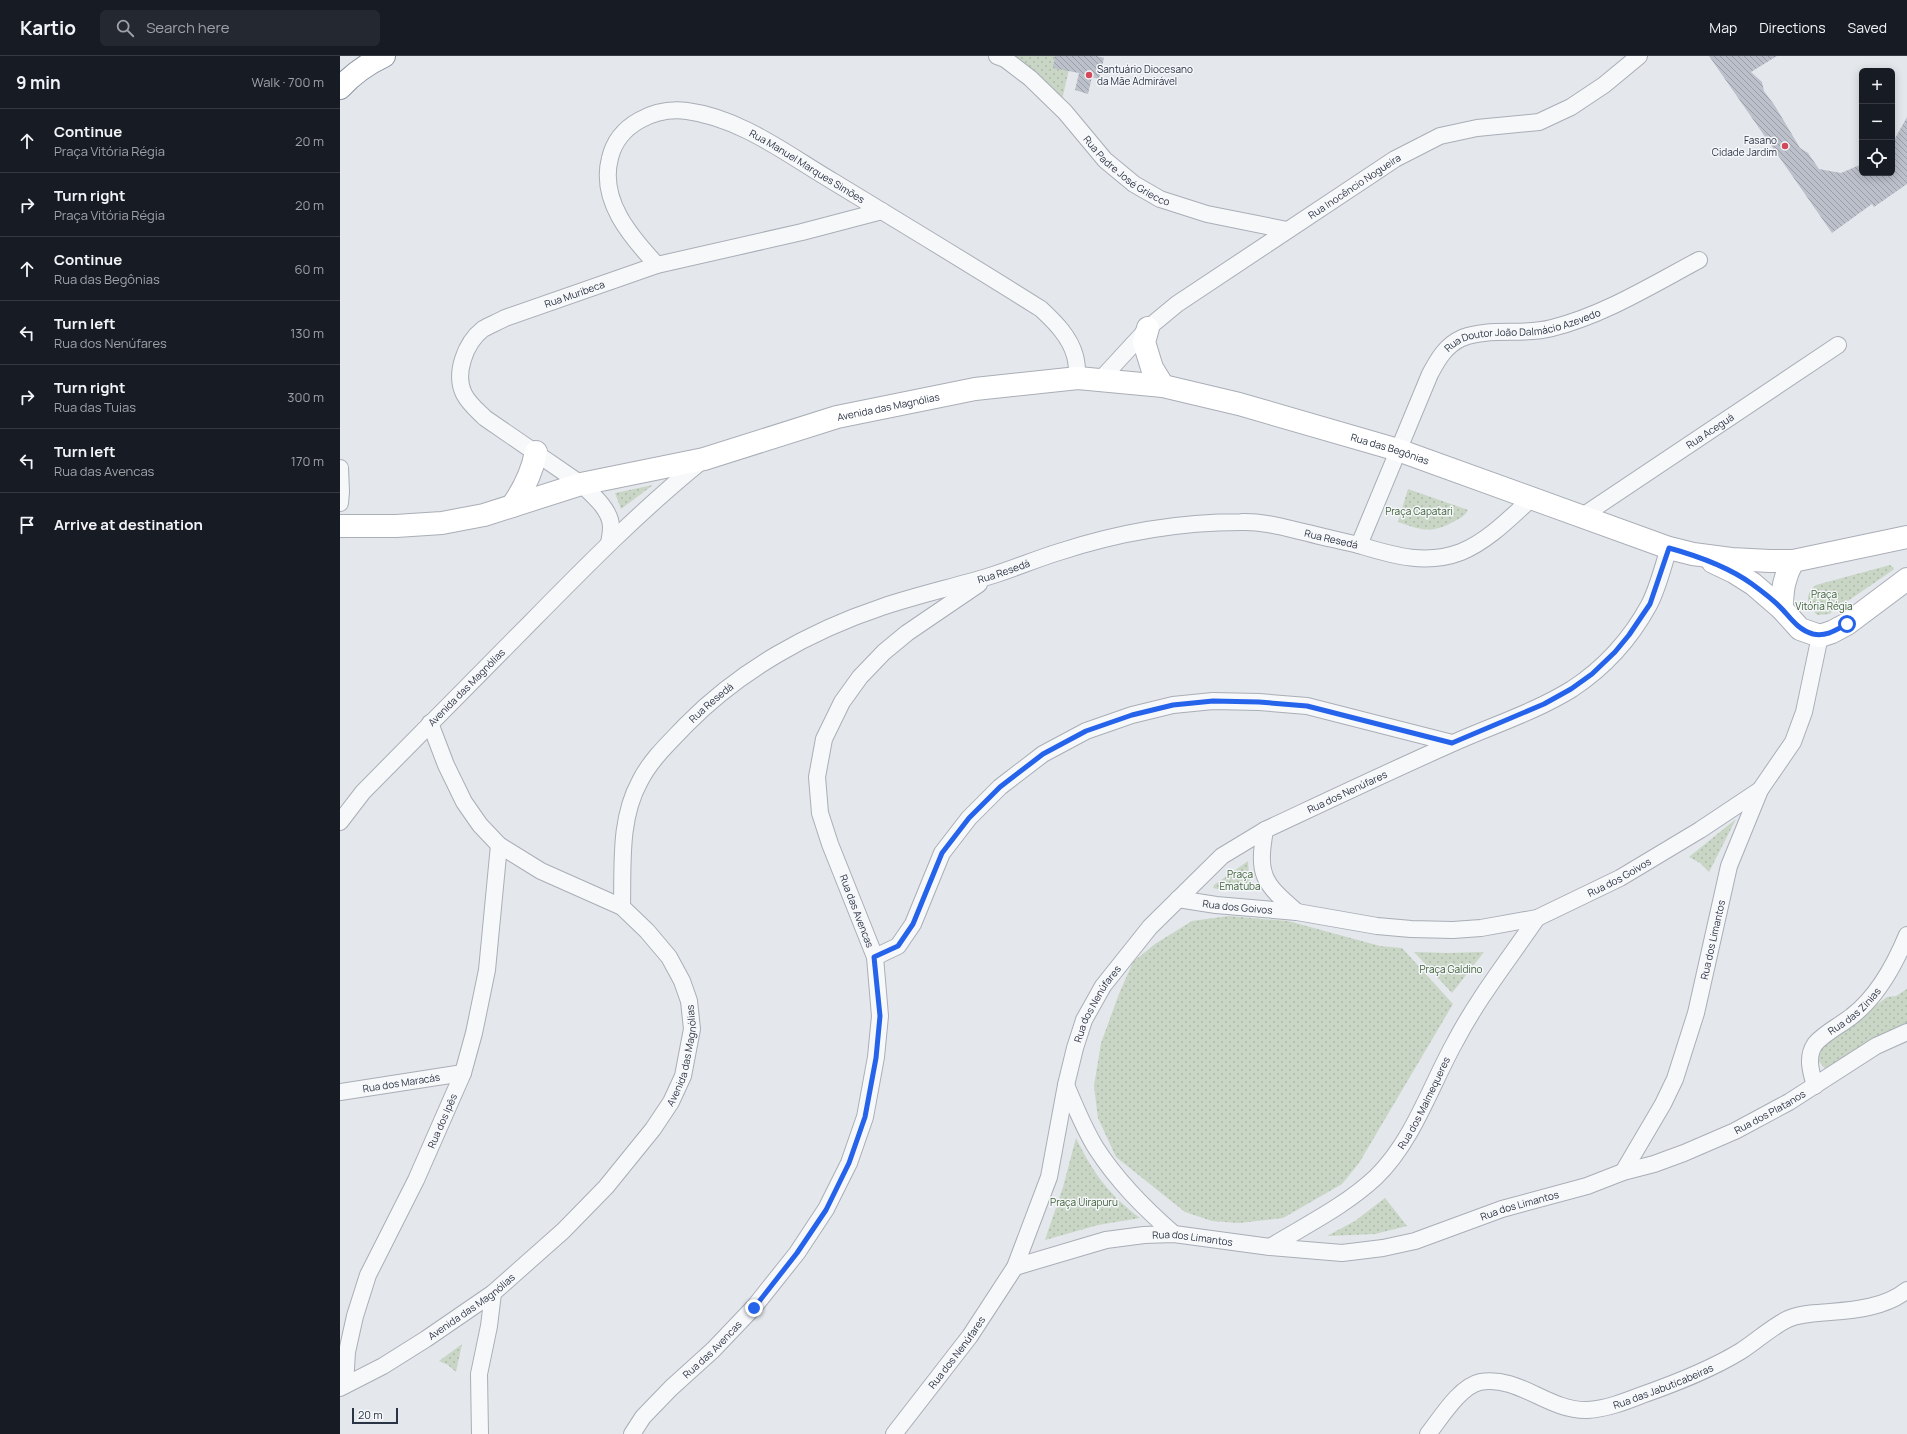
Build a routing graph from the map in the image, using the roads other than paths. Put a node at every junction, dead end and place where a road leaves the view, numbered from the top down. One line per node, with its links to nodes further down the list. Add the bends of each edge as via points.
1 (384, 56): 4 (main road, via 348,79)
2 (997, 56): 6 (street, Rua Padre José Griecco, via 1030,78 1065,112 1106,160 1134,184 1160,199 1207,214)
3 (1639, 56): 6 (street, Rua Inocêncio Nogueira, via 1604,85 1571,107 1539,122 1478,128 1440,136 1395,159)
4 (340, 88)
5 (882, 211): 8 (street, Rua Muribeca); 8 (street, Rua Manuel Marques Simões, via 723,119 687,111 663,110 634,124 621,137 611,152 606,172 618,217 638,245); 11 (street, Rua Manuel Marques Simões, via 1041,309 1056,323 1068,340 1075,355)
6 (1287, 230): 9 (street, Rua Inocêncio Nogueira, via 1199,288)
7 (1699, 260): 14 (street, Rua Doutor João Dalmácio Azevedo, via 1629,298 1582,318 1552,328 1528,332 1476,334 1450,345 1430,374)
8 (657, 265): 15 (street, Rua Muribeca, via 505,318 483,330 473,340 462,364 460,380 464,394 485,418)
9 (1148, 328): 12 (street, Rua Inocêncio Nogueira); 13 (main road, via 1144,342 1152,368)
10 (1838, 345): 22 (street, Rua Aceguá)
11 (1078, 378): 12 (main road, Rua das Begônias); 16 (main road, Avenida das Magnólias, via 975,389 838,417)
12 (1101, 379): 13 (main road, Rua das Begônias)
13 (1163, 386): 14 (main road, Rua das Begônias, via 1239,404)
14 (1398, 450): 19 (main road, Rua das Begônias); 26 (street)
15 (536, 452): 18 (street, Rua Muribeca); 21 (main road, via 528,480)
16 (704, 459): 18 (main road, Avenida das Magnólias); 25 (street, Avenida das Magnólias)
17 (340, 468): 20 (street)
18 (581, 484): 21 (main road, Avenida das Magnólias); 25 (street, via 601,504 608,516 611,527)
19 (1532, 498): 22 (main road, Rua das Begônias); 26 (street, Rua Resedá, via 1485,538 1461,552 1421,560)
20 (340, 503)
21 (512, 506): 23 (main road, Avenida das Magnólias, via 484,515 442,523)
22 (1581, 517): 27 (main road, Rua das Begônias)
23 (340, 526)
24 (1907, 537): 29 (main road)
25 (609, 543): 34 (street, Avenida das Magnólias)
26 (1359, 546): 30 (street, Rua Resedá, via 1275,525 1243,522 1175,527 1103,540)
27 (1669, 548): 28 (main road, Rua das Begônias); 35 (street, Rua dos Nenúfares, via 1650,604 1615,652 1592,674 1544,704)
28 (1693, 554): 29 (main road, Rua das Begônias, via 1747,560); 32 (main road, Rua das Begônias, via 1734,572 1753,584)
29 (1793, 561): 32 (main road, via 1782,586)
30 (990, 576): 41 (street, Rua Resedá, via 881,607 802,639 746,675 700,711 656,757 640,780 626,814); 45 (street, Rua das Avencas, via 907,633 884,652 860,677 842,702 824,739 817,777 820,813)
31 (1907, 579): 33 (main road, via 1847,624)
32 (1782, 609): 33 (main road, via 1800,629)
33 (1820, 636): 36 (street, Rua dos Goivos, via 1804,712 1793,742)
34 (430, 723): 37 (street, via 363,792); 39 (street, Avenida das Magnólias, via 464,802)
35 (1452, 743): 38 (street, Rua dos Nenúfares); 45 (street, via 1307,706 1259,702 1213,701 1173,705 1132,715 1086,731 1043,754 1000,787 969,818 942,853 913,924 898,946)
36 (1760, 790): 43 (street, Rua dos Goivos, via 1620,878); 51 (street, Rua dos Limantos, via 1729,866 1696,1013 1675,1079)
37 (340, 822)
38 (1265, 830): 40 (street, Rua dos Nenúfares, via 1222,856); 42 (street, Rua dos Goivos, via 1261,855 1263,874 1268,885)
39 (499, 845): 41 (street, Avenida das Magnólias, via 541,871); 47 (street, Rua dos Ipês, via 487,970)
40 (1178, 899): 42 (street, Rua dos Goivos); 48 (street, Rua dos Nenúfares, via 1140,938 1102,986 1084,1020)
41 (622, 907): 56 (street, Avenida das Magnólias, via 669,957 684,987 689,1001 692,1029 683,1076 671,1102 653,1129 606,1187 563,1231)
42 (1297, 912): 43 (street, Rua dos Goivos, via 1377,926 1411,929 1481,928)
43 (1537, 918): 53 (street, Rua dos Malmequeres, via 1479,1001 1393,1157 1357,1194)
44 (1907, 935): 49 (street, Rua das Zinias, via 1893,965 1871,997 1854,1016 1815,1044 1810,1065)
45 (874, 957): 59 (street, Rua das Avencas, via 880,1016 876,1058 865,1117 849,1163 826,1210 797,1253 754,1308 671,1388 643,1417)
46 (1907, 1032): 49 (street, Rua dos Platanos, via 1876,1046)
47 (463, 1073): 50 (street, Rua dos Maracás); 57 (street, Rua dos Ipês, via 416,1180 368,1275 354,1316)
48 (1066, 1085): 52 (street, via 1080,1119 1116,1177); 54 (street, via 1049,1177)
49 (1815, 1086): 51 (street, Rua dos Platanos, via 1735,1131 1654,1164)
50 (340, 1092)
51 (1623, 1172): 53 (street, Rua dos Limantos, via 1587,1186 1502,1209 1415,1241 1383,1248 1342,1253)
52 (1174, 1234): 53 (street, Rua dos Limantos); 54 (street, Rua dos Limantos, via 1106,1240)
53 (1270, 1247)
54 (1015, 1267): 60 (street, Rua dos Nenúfares, via 970,1336)
55 (1907, 1290): 61 (street, Rua das Jabuticabeiras, via 1888,1302 1863,1309 1806,1314 1789,1319 1721,1364 1609,1407 1586,1410 1566,1408 1522,1388 1499,1381 1479,1382 1454,1400)
56 (493, 1293): 57 (street, Avenida das Magnólias, via 401,1354); 58 (street, via 479,1374)
57 (343, 1386)
58 (480, 1434)
59 (632, 1434)
60 (894, 1434)
61 (1428, 1434)

